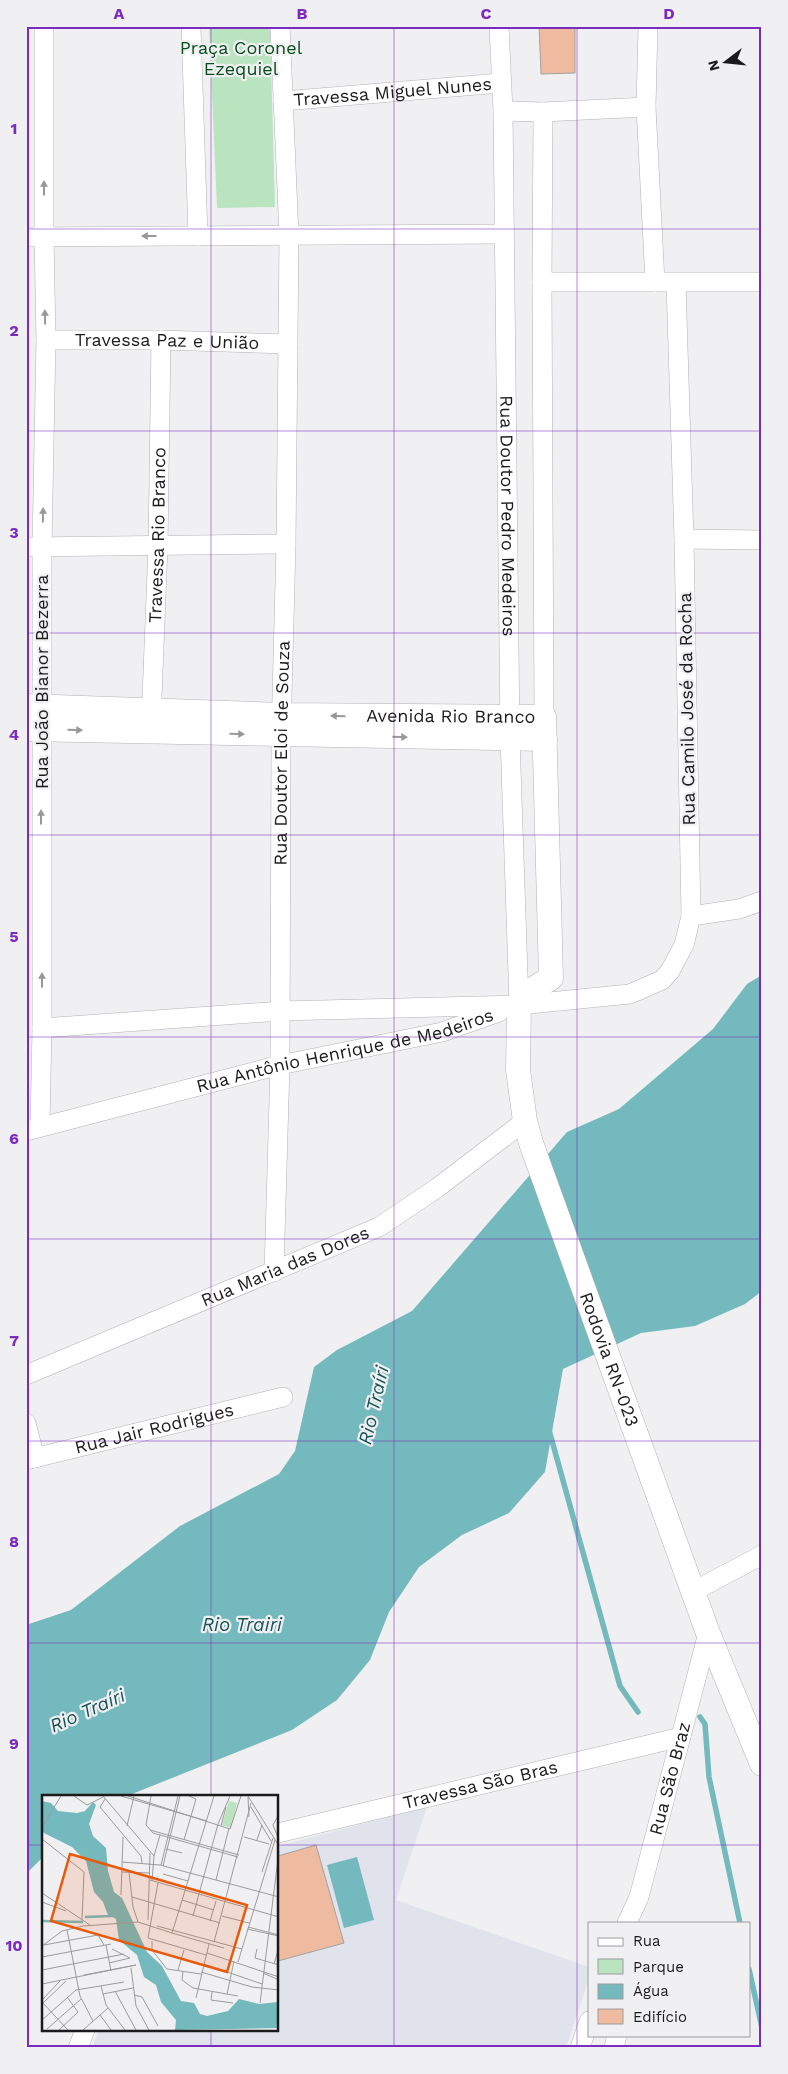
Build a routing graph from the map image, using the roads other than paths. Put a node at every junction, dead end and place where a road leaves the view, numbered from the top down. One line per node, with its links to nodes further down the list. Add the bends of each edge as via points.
1 (44, 26): 14 (street, Rua João Bianor Bezerra, one-way to 1)
2 (191, 26): 12 (street)
3 (280, 26): 7 (street, Rua Doutor Eloi de Souza)
4 (499, 26): 6 (street, Rua Doutor Pedro Medeiros)
5 (648, 26): 8 (street)
6 (501, 83): 7 (street, Travessa Miguel Nunes); 9 (street, Rua Doutor Pedro Medeiros)
7 (283, 101): 13 (street, Rua Doutor Eloi de Souza)
8 (646, 107): 10 (street); 16 (street)
9 (503, 111): 10 (street); 11 (street, Rua Doutor Pedro Medeiros)
10 (543, 112): 15 (street, Rua Doutor Pedro Medeiros)
11 (504, 234): 13 (street); 30 (street, Rua Doutor Pedro Medeiros)
12 (198, 236): 13 (street); 14 (street, one-way to 14)
13 (289, 236): 21 (street, Rua Doutor Eloi de Souza)
14 (35, 237): 19 (street, Rua João Bianor Bezerra, one-way to 14)
15 (542, 282): 16 (street); 31 (street, Rua Doutor Pedro Medeiros)
16 (655, 282): 18 (street)
17 (762, 282): 18 (street)
18 (676, 283): 22 (street, Rua Camilo José da Rocha)
19 (46, 340): 20 (street, Travessa Paz e União); 26 (street, Rua João Bianor Bezerra, one-way to 19)
20 (161, 340): 21 (street, Travessa Paz e União); 25 (street, Travessa Rio Branco)
21 (288, 344): 24 (street, Rua Doutor Eloi de Souza)
22 (684, 539): 23 (street); 33 (street, Rua Camilo José da Rocha)
23 (762, 540)
24 (286, 544): 25 (street); 29 (street, Rua Doutor Eloi de Souza)
25 (158, 546): 26 (street); 28 (street, Travessa Rio Branco)
26 (34, 547): 27 (street, Rua João Bianor Bezerra)
27 (34, 718): 28 (main road, Avenida Rio Branco); 36 (street, Rua João Bianor Bezerra, one-way to 27)
28 (151, 721): 29 (main road, Avenida Rio Branco)
29 (282, 725): 30 (main road, Avenida Rio Branco); 35 (street, Rua Doutor Eloi de Souza)
30 (510, 726): 31 (main road, Avenida Rio Branco); 34 (street, Rua Doutor Pedro Medeiros)
31 (545, 728): 34 (main road, Rua Doutor Pedro Medeiros, via 551,978 533,989)
32 (762, 901): 33 (street, via 739,909)
33 (691, 916): 34 (street, Rua Camilo José da Rocha, via 684,945 670,971 648,988 630,994)
34 (519, 1005): 35 (street, Rua Antônio Henrique de Medeiros); 37 (street, Rua Antônio Henrique de Medeiros, via 442,1032); 39 (main road, Rua Doutor Pedro Medeiros, via 518,1070)
35 (281, 1011): 36 (street, Rua Antônio Henrique de Medeiros); 37 (street, Rua Doutor Eloi de Souza)
36 (42, 1028): 38 (street, Rua João Bianor Bezerra)
37 (280, 1065): 40 (street, Rua Antônio Henrique de Medeiros); 42 (street, Rua Doutor Eloi de Souza)
38 (34, 1101): 40 (street, Rua João Bianor Bezerra)
39 (525, 1121): 41 (main road, Rua Doutor Pedro Medeiros); 42 (street, Rua Maria das Dores, via 437,1188 379,1227)
40 (33, 1129)
41 (531, 1143): 48 (main road, Rodovia RN-023)
42 (274, 1272): 43 (street, Rua Maria das Dores)
43 (26, 1376)
44 (283, 1397): 46 (street, Rua Jair Rodrigues)
45 (26, 1423): 46 (street)
46 (31, 1459)
47 (762, 1555): 48 (street)
48 (691, 1583): 49 (main road, Rodovia RN-023)
49 (708, 1633): 50 (street, Rua São Braz); 51 (main road, Rodovia RN-023)
50 (681, 1737): 52 (street, Travessa São Bras); 53 (street, Rua São Braz)
51 (762, 1764)
52 (279, 1833)
53 (639, 1897): 54 (street, Rua São Braz); 55 (street)
54 (627, 1922)
55 (635, 1922)
56 (588, 2023): 59 (street)
57 (84, 2032): 58 (street)
58 (78, 2048)
59 (580, 2048)

